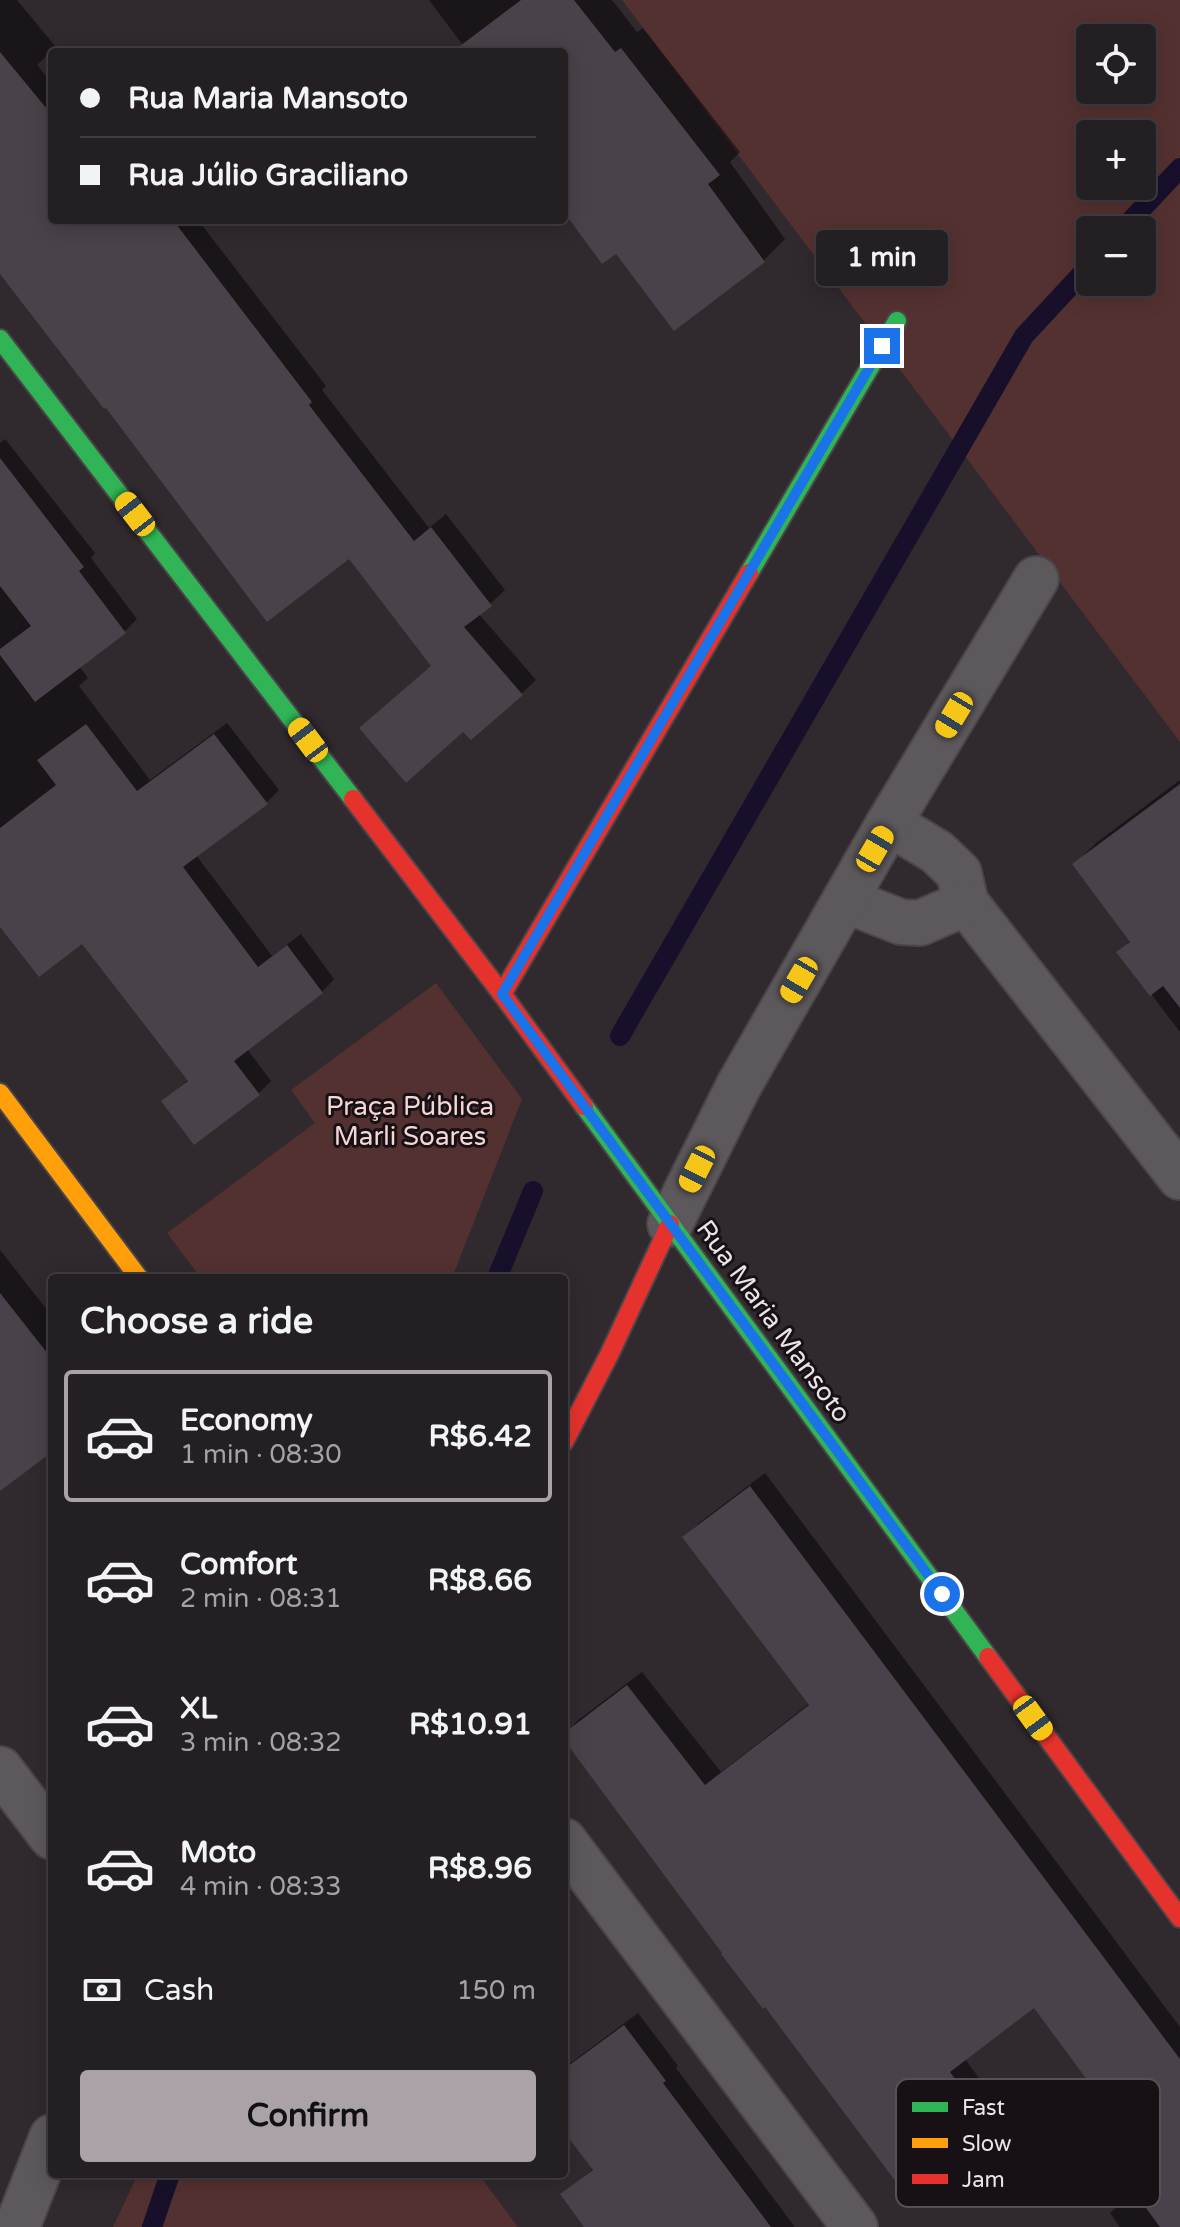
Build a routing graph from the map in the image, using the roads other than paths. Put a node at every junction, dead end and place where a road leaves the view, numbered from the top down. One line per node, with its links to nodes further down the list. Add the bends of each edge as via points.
1 (897, 321): 7 (street)
2 (0, 339): 7 (street, Rua Maria Mansoto)
3 (1036, 579): 4 (street)
4 (889, 823): 5 (street); 6 (street, via 937,852 959,873)
5 (845, 900): 6 (street, via 901,922 920,923); 10 (street, via 738,1087)
6 (966, 903): 9 (street)
7 (502, 994): 10 (street, Rua Maria Mansoto)
8 (0, 1093): 11 (street)
9 (1180, 1177)
10 (670, 1224): 12 (street); 16 (street, Rua Maria Mansoto)
11 (136, 1274)
12 (568, 1434)
13 (0, 1769): 14 (street)
14 (48, 1832)
15 (568, 1846): 19 (street)
16 (1180, 1918)
17 (48, 2147): 18 (street)
18 (17, 2227)
19 (855, 2227)

